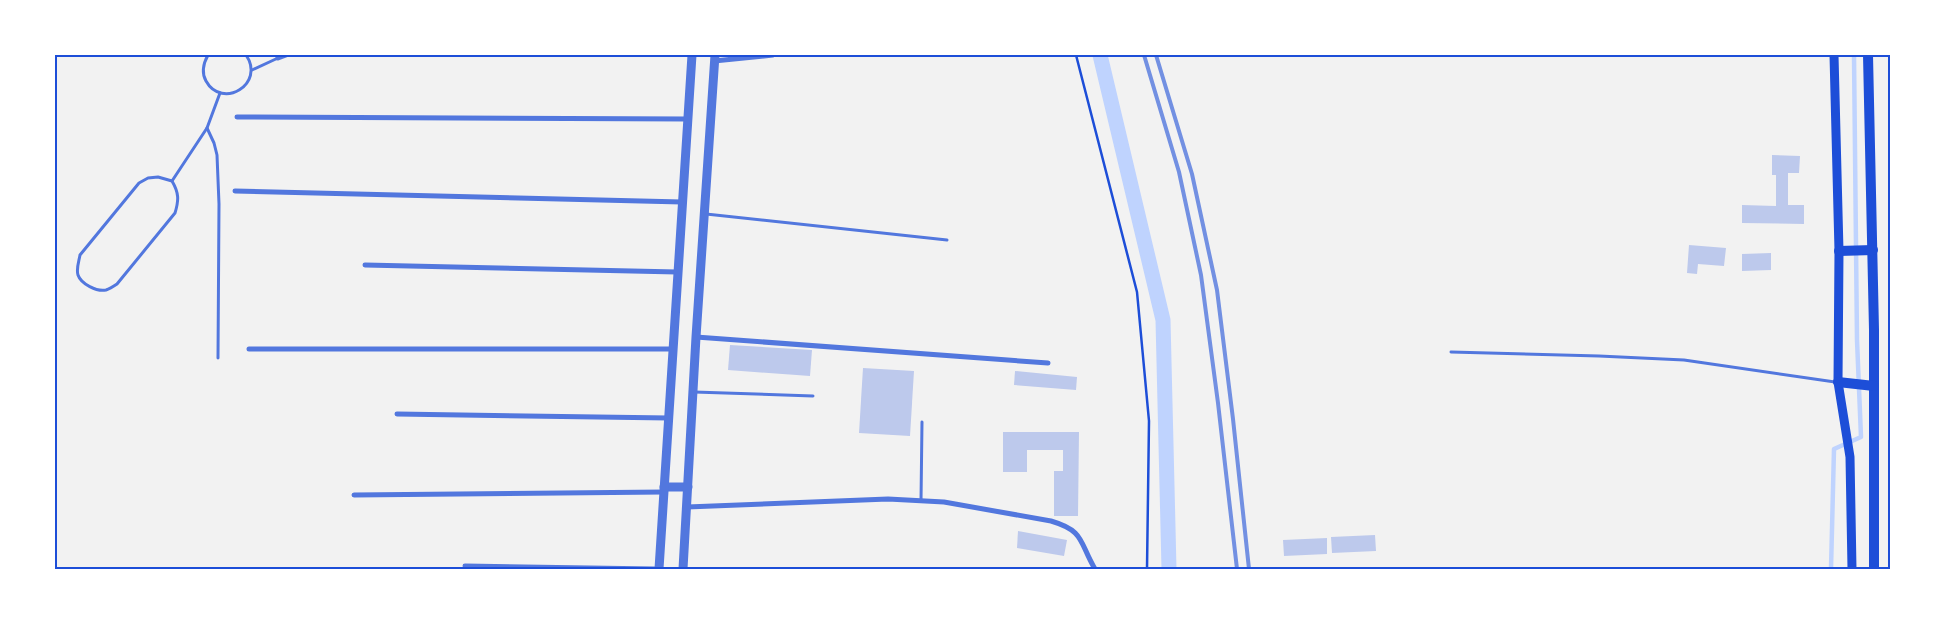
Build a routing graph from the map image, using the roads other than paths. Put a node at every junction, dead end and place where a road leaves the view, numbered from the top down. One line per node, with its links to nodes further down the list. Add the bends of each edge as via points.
1 (208, 55): 11 (lane, via 204,62 204,77 213,90)
2 (246, 55): 10 (lane)
3 (286, 55): 8 (street)
4 (692, 55): 13 (street)
5 (773, 55): 9 (street)
6 (1834, 55): 21 (main road)
7 (1868, 55): 20 (main road)
8 (278, 58): 10 (lane)
9 (714, 58): 18 (street)
10 (252, 70): 11 (lane, via 242,89 235,93)
11 (220, 93): 14 (lane)
12 (237, 117): 13 (street)
13 (687, 119): 17 (street)
14 (206, 128): 15 (lane); 28 (lane, via 217,155)
15 (172, 181): 15 (lane, via 179,201 175,213 117,284 105,290 85,284 78,275 80,255 139,183 158,177)
16 (235, 191): 17 (street)
17 (682, 202): 23 (street)
18 (704, 214): 19 (lane); 24 (street)
19 (946, 240)
20 (1868, 250): 21 (main road); 31 (main road)
21 (1844, 251): 30 (main road)
22 (365, 265): 23 (street)
23 (677, 272): 25 (street)
24 (696, 337): 29 (street); 32 (street)
25 (673, 348): 26 (street); 35 (street)
26 (249, 349)
27 (1451, 352): 30 (lane, via 1684,360)
28 (218, 358)
29 (1048, 363)
30 (1838, 382): 31 (main road); 47 (main road, via 1850,457)
31 (1870, 386): 48 (main road)
32 (694, 392): 33 (lane); 37 (street)
33 (812, 396)
34 (397, 414): 35 (street)
35 (669, 418): 38 (street)
36 (922, 422): 40 (lane)
37 (688, 487): 38 (street); 41 (street)
38 (664, 490): 39 (street); 44 (street)
39 (354, 495)
40 (921, 501): 41 (street, via 888,499); 46 (street, via 944,502 1068,526 1081,540)
41 (687, 507): 45 (street)
42 (466, 566): 43 (street)
43 (655, 569)
44 (659, 569)
45 (683, 569)
46 (1095, 569)
47 (1852, 569)
48 (1874, 569)

